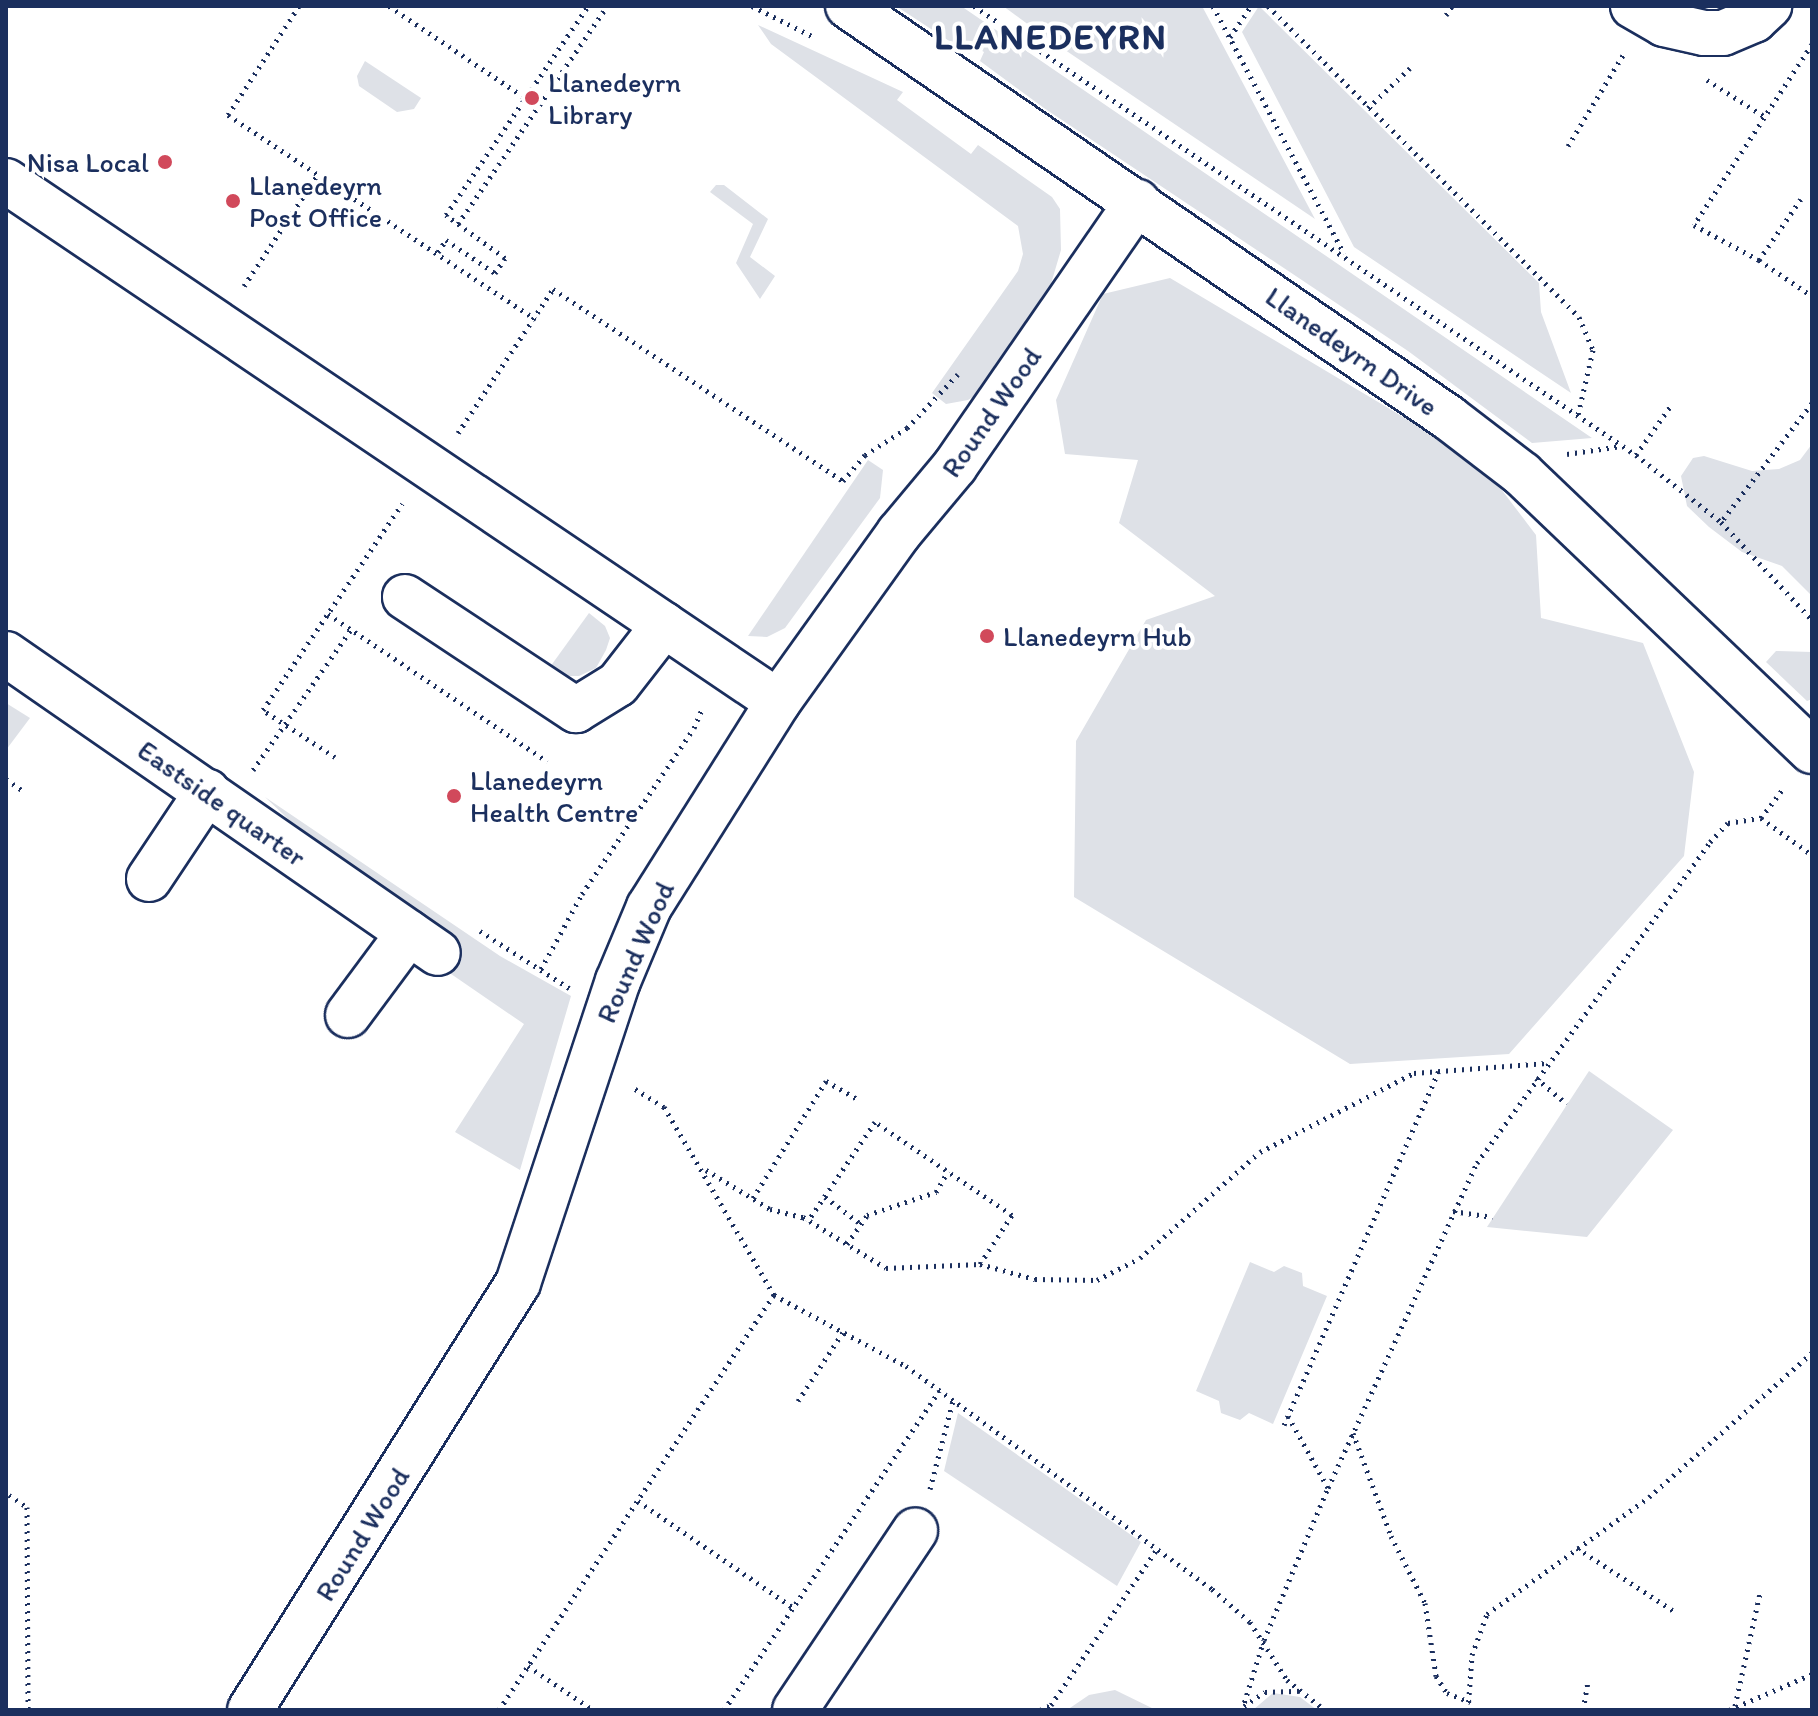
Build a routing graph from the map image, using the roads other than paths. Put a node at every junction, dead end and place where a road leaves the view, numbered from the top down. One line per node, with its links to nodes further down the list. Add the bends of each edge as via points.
1 (848, 6): 5 (street, Llanedeyrn Drive)
2 (1769, 6): 3 (street, via 1754,20 1723,33)
3 (1633, 23)
4 (6, 181): 7 (street)
5 (1137, 202): 9 (street, Round Wood, via 955,466 899,533); 10 (street, Llanedeyrn Drive, via 1522,474)
6 (405, 597): 7 (street, via 576,710 618,684)
7 (664, 625): 9 (street)
8 (6, 654): 11 (street, Eastside quarter)
9 (778, 702): 15 (street, Round Wood, via 649,907 608,1009 518,1283)
10 (1801, 765)
11 (207, 792): 12 (street); 13 (street, Eastside quarter, via 423,943)
12 (149, 879)
13 (348, 1015)
14 (915, 1531): 16 (street)
15 (250, 1710)
16 (795, 1710)

